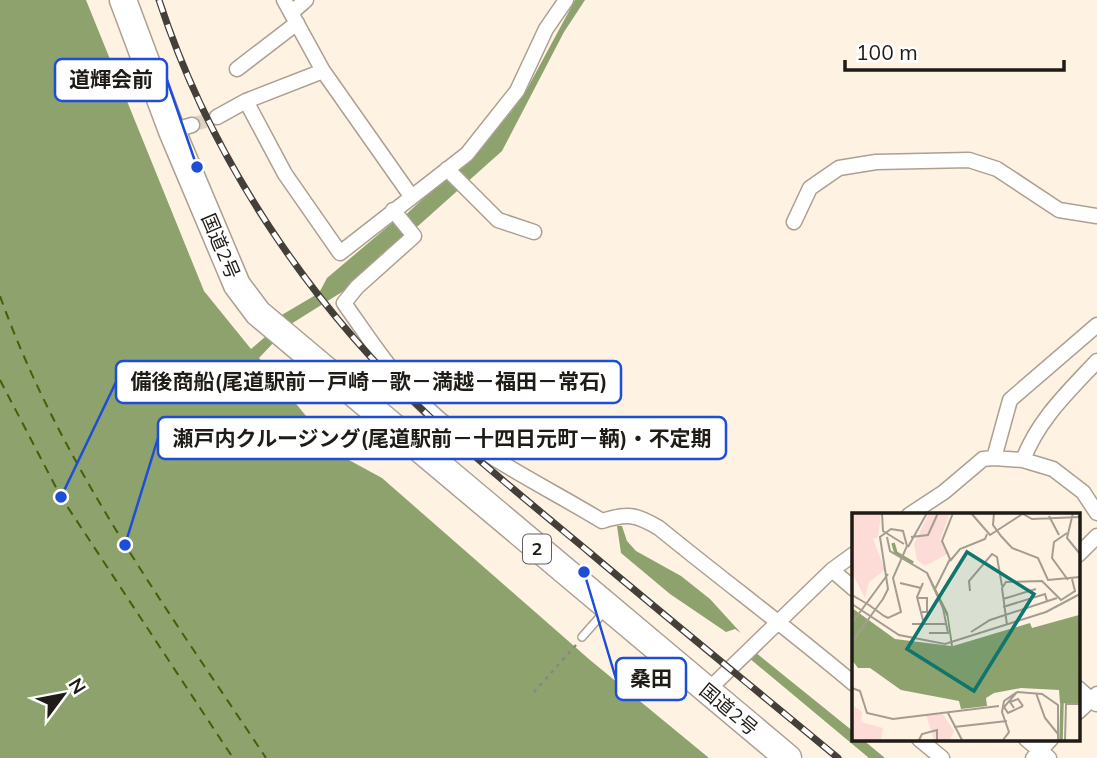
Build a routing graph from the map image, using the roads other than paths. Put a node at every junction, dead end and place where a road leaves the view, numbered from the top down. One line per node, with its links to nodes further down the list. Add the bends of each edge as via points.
1 (123, 0): 26 (highway, 国道2号 / 2, via 182,128 237,285 278,332)
2 (306, 0): 4 (street)
3 (566, 0): 9 (street, via 546,29 517,91 467,153)
4 (290, 12): 5 (street); 6 (street)
5 (237, 68)
6 (323, 71): 7 (street); 10 (street)
7 (246, 101): 8 (street); 11 (street, via 285,174 340,253)
8 (217, 117)
9 (447, 169): 10 (street); 14 (street, via 498,220)
10 (411, 197): 11 (street)
11 (393, 210): 27 (street, via 414,236 344,303 388,367 427,409 476,447 602,521 624,514 645,520)
12 (1097, 216): 13 (street, via 1059,210 997,169 956,160 839,168 810,188)
13 (794, 222)
14 (534, 232)
15 (1097, 325): 17 (street, via 1010,400)
16 (1097, 361): 18 (street, via 1045,418)
17 (995, 458): 18 (street); 19 (street, via 983,459)
18 (1023, 460): 20 (street, via 1053,469 1083,492)
19 (912, 513)
20 (1097, 513)
21 (1097, 536): 22 (street)
22 (1080, 553)
23 (852, 555): 24 (street)
24 (832, 570): 25 (street); 27 (street)
25 (852, 587)
26 (608, 608): 28 (lane); 31 (highway, 国道2号 / 2)
27 (780, 622): 29 (street); 31 (street)
28 (582, 638)
29 (852, 682)
30 (1080, 689): 32 (street)
31 (707, 691): 38 (highway, 国道2号 / 2)
32 (1095, 700): 33 (street)
33 (1080, 711)
34 (920, 740): 39 (street)
35 (1027, 740): 37 (street)
36 (1050, 740): 37 (street)
37 (1040, 755)
38 (788, 758)
39 (942, 758)

